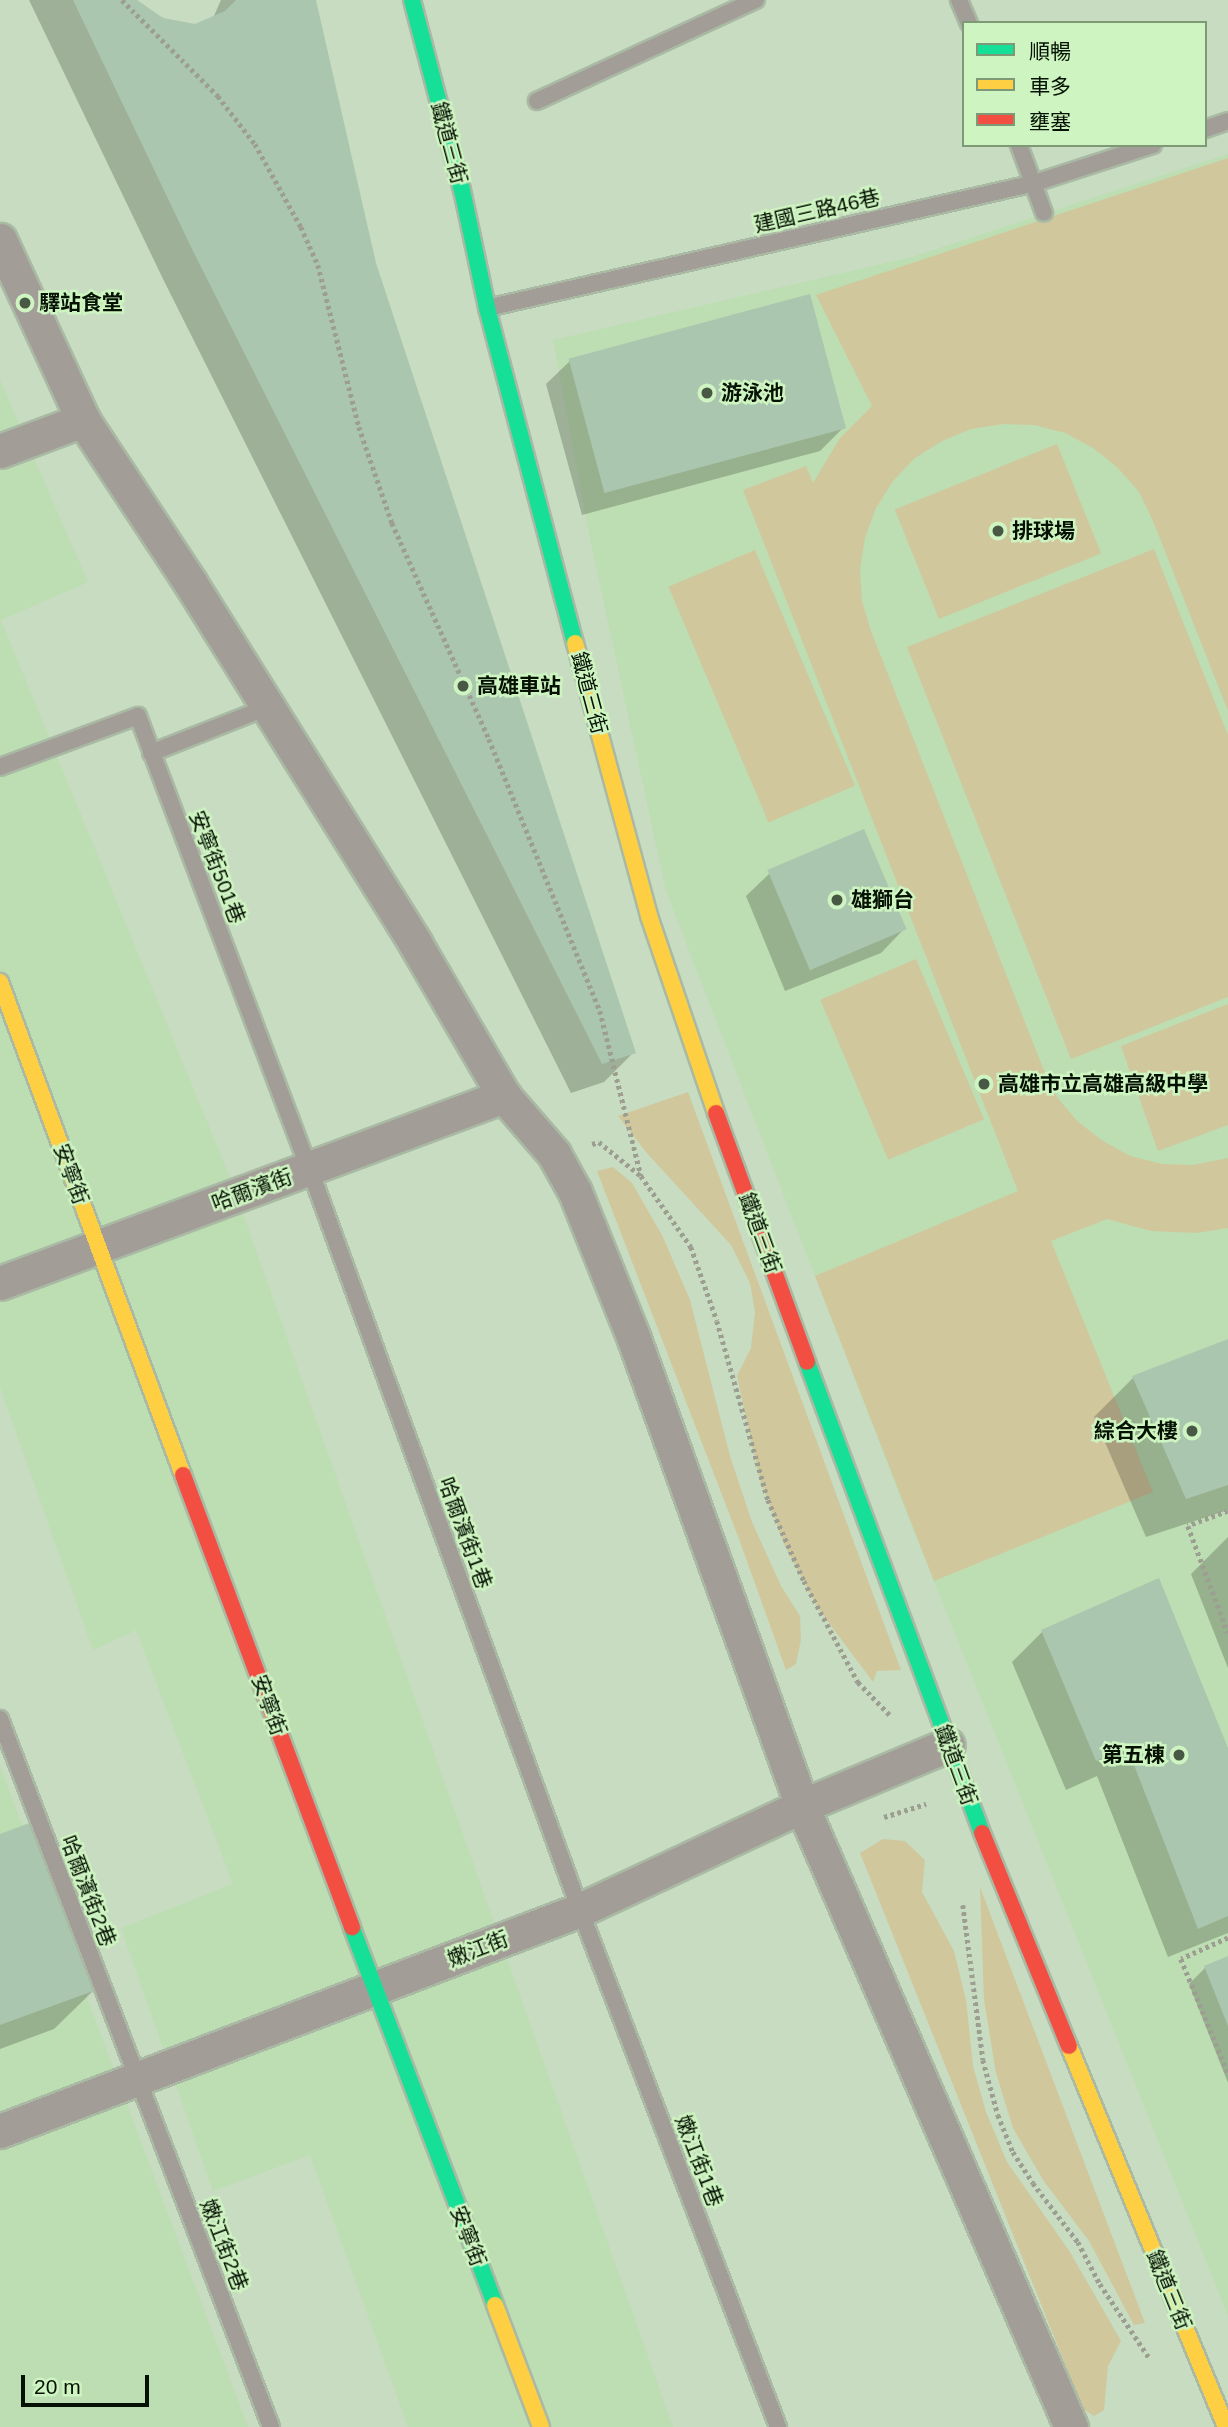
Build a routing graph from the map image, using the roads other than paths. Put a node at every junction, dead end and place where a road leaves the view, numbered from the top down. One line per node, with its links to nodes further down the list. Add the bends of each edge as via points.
1 (412, 0): 13 (street, 鐵道三街, via 462,190)
2 (756, 0): 5 (lane)
3 (959, 0): 4 (lane)
4 (968, 21)
5 (537, 101)
6 (1228, 121): 7 (lane)
7 (1207, 128)
8 (1021, 147): 10 (lane)
9 (1147, 147): 10 (lane, 建國三路46巷)
10 (1035, 183): 11 (lane); 13 (lane, 建國三路46巷)
11 (1044, 213)
12 (0, 240): 14 (street)
13 (487, 308): 25 (street, 鐵道三街, via 649,916 700,1069)
14 (83, 420): 15 (street); 16 (street)
15 (0, 451)
16 (268, 707): 17 (lane); 20 (street)
17 (152, 753): 18 (lane, 安寧街501巷, via 138,716); 21 (lane, 安寧街501巷)
18 (0, 767)
19 (0, 982): 22 (street, 安寧街)
20 (504, 1096): 21 (street, 哈爾濱街); 26 (street, via 554,1154 575,1192 634,1339)
21 (310, 1170): 22 (street, 哈爾濱街); 27 (lane, 哈爾濱街1巷)
22 (97, 1245): 23 (street, 哈爾濱街); 28 (street, 安寧街)
23 (0, 1283)
24 (0, 1719): 29 (lane, 哈爾濱街2巷)
25 (948, 1745): 26 (street, 嫩江街); 35 (street, 鐵道三街)
26 (802, 1806): 27 (street, 嫩江街); 34 (street)
27 (580, 1910): 28 (street, 嫩江街); 33 (lane, 嫩江街1巷)
28 (374, 1988): 29 (street, 嫩江街); 32 (street, 安寧街)
29 (137, 2079): 30 (street, 嫩江街); 31 (lane, 嫩江街2巷)
30 (0, 2131)
31 (271, 2427)
32 (541, 2427)
33 (778, 2427)
34 (1071, 2427)
35 (1226, 2427)

